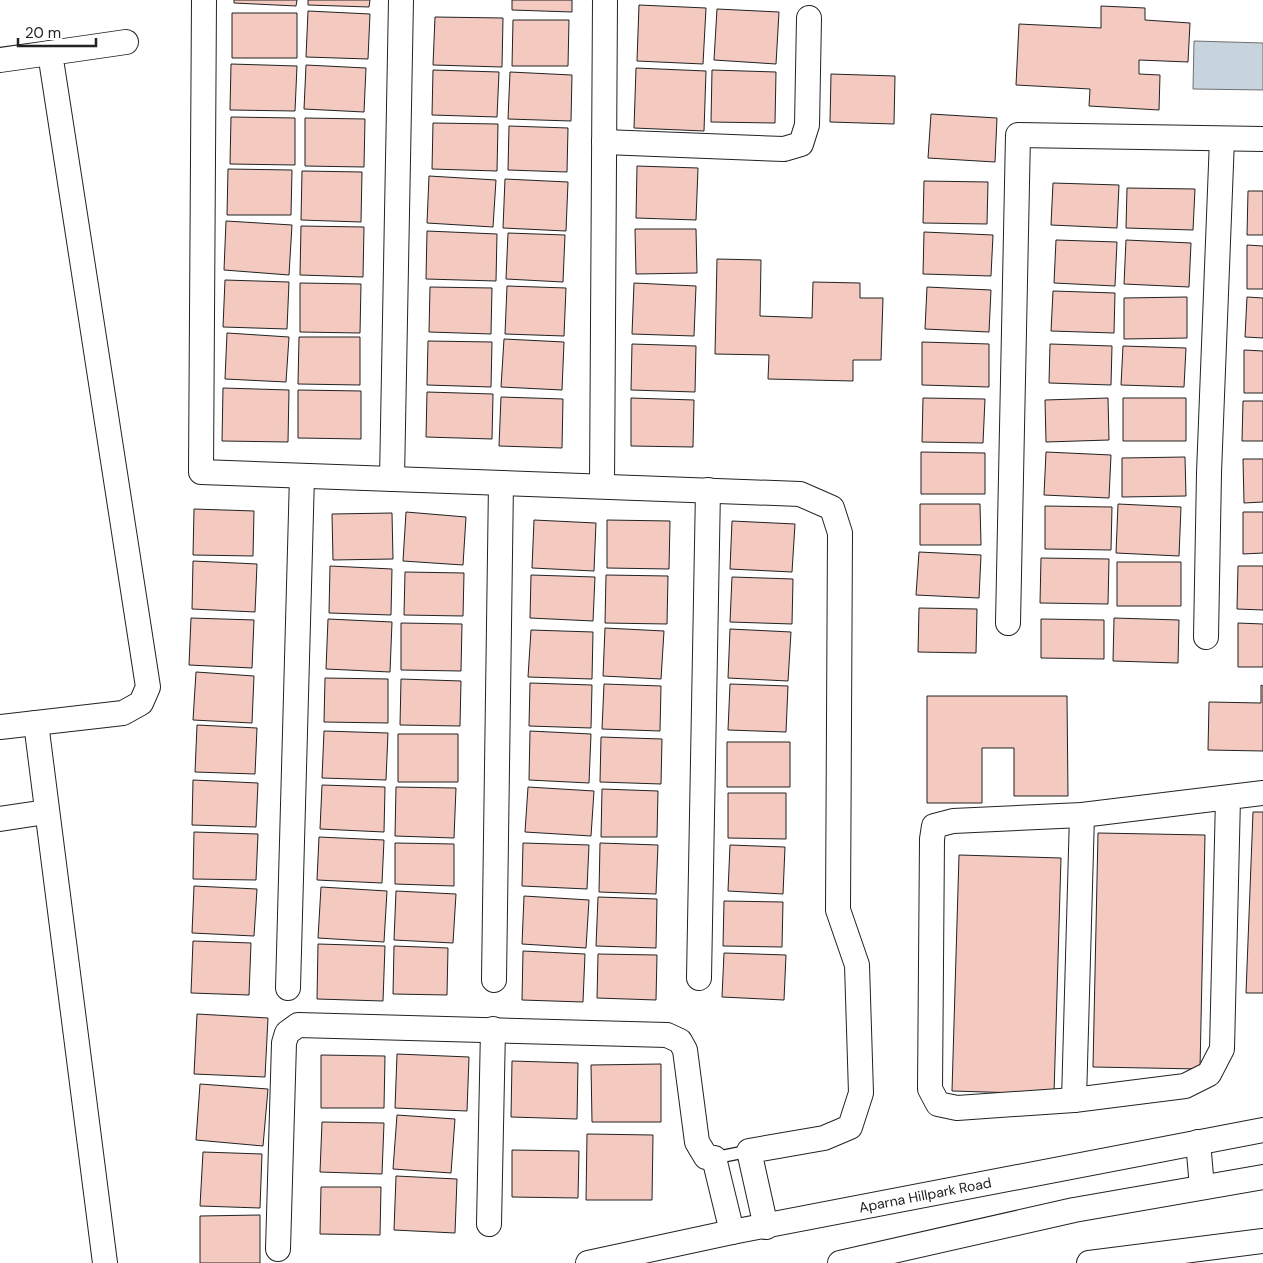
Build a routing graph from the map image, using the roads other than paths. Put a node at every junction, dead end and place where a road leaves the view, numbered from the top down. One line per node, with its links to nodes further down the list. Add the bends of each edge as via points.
1 (204, 0): 11 (street, via 201,472)
2 (402, 0): 12 (street)
3 (605, 0): 10 (street)
4 (809, 18): 10 (street, via 807,125 801,144 784,149)
5 (126, 42): 6 (street)
6 (50, 53): 7 (street); 18 (street, via 148,687 141,703 123,713)
7 (0, 60)
8 (1222, 139): 9 (street); 16 (street, via 1018,135); 17 (street)
9 (1263, 139)
10 (604, 142): 14 (street)
11 (302, 476): 12 (street); 27 (street)
12 (392, 479): 13 (street)
13 (501, 483): 14 (street); 26 (street)
14 (602, 486): 15 (street)
15 (708, 490): 25 (street); 32 (street, via 800,494 832,508 840,533 838,910 857,965 861,1093 850,1127 824,1138)
16 (1008, 623)
17 (1206, 637)
18 (36, 723): 19 (street); 22 (street)
19 (0, 728)
20 (1263, 793): 21 (street)
21 (1228, 798): 23 (street); 29 (street, via 1222,1049 1209,1074 1185,1086)
22 (46, 812): 24 (street); 41 (street)
23 (1082, 815): 29 (street); 29 (street, via 953,821 934,826 932,839 930,1089 938,1104 957,1108)
24 (0, 819)
25 (699, 978)
26 (494, 980)
27 (288, 988)
28 (493, 1029): 33 (street, via 667,1035 680,1041 685,1050 697,1142 706,1157); 36 (street); 40 (street, via 298,1025 287,1033 284,1043)
29 (1074, 1100)
30 (1263, 1130): 31 (street, Aparna Hillpark Road)
31 (1198, 1142): 35 (street); 37 (street, Aparna Hillpark Road)
32 (749, 1151): 33 (lane); 37 (street)
33 (714, 1158): 38 (street)
34 (1263, 1177): 35 (street)
35 (1202, 1187): 43 (street, via 1074,1210)
36 (488, 1224)
37 (766, 1227): 38 (street, Aparna Hillpark Road)
38 (732, 1232): 42 (street, Aparna Hillpark Road)
39 (1263, 1241): 44 (street)
40 (278, 1249)
41 (105, 1263)
42 (588, 1263)
43 (840, 1263)
44 (1089, 1263)

